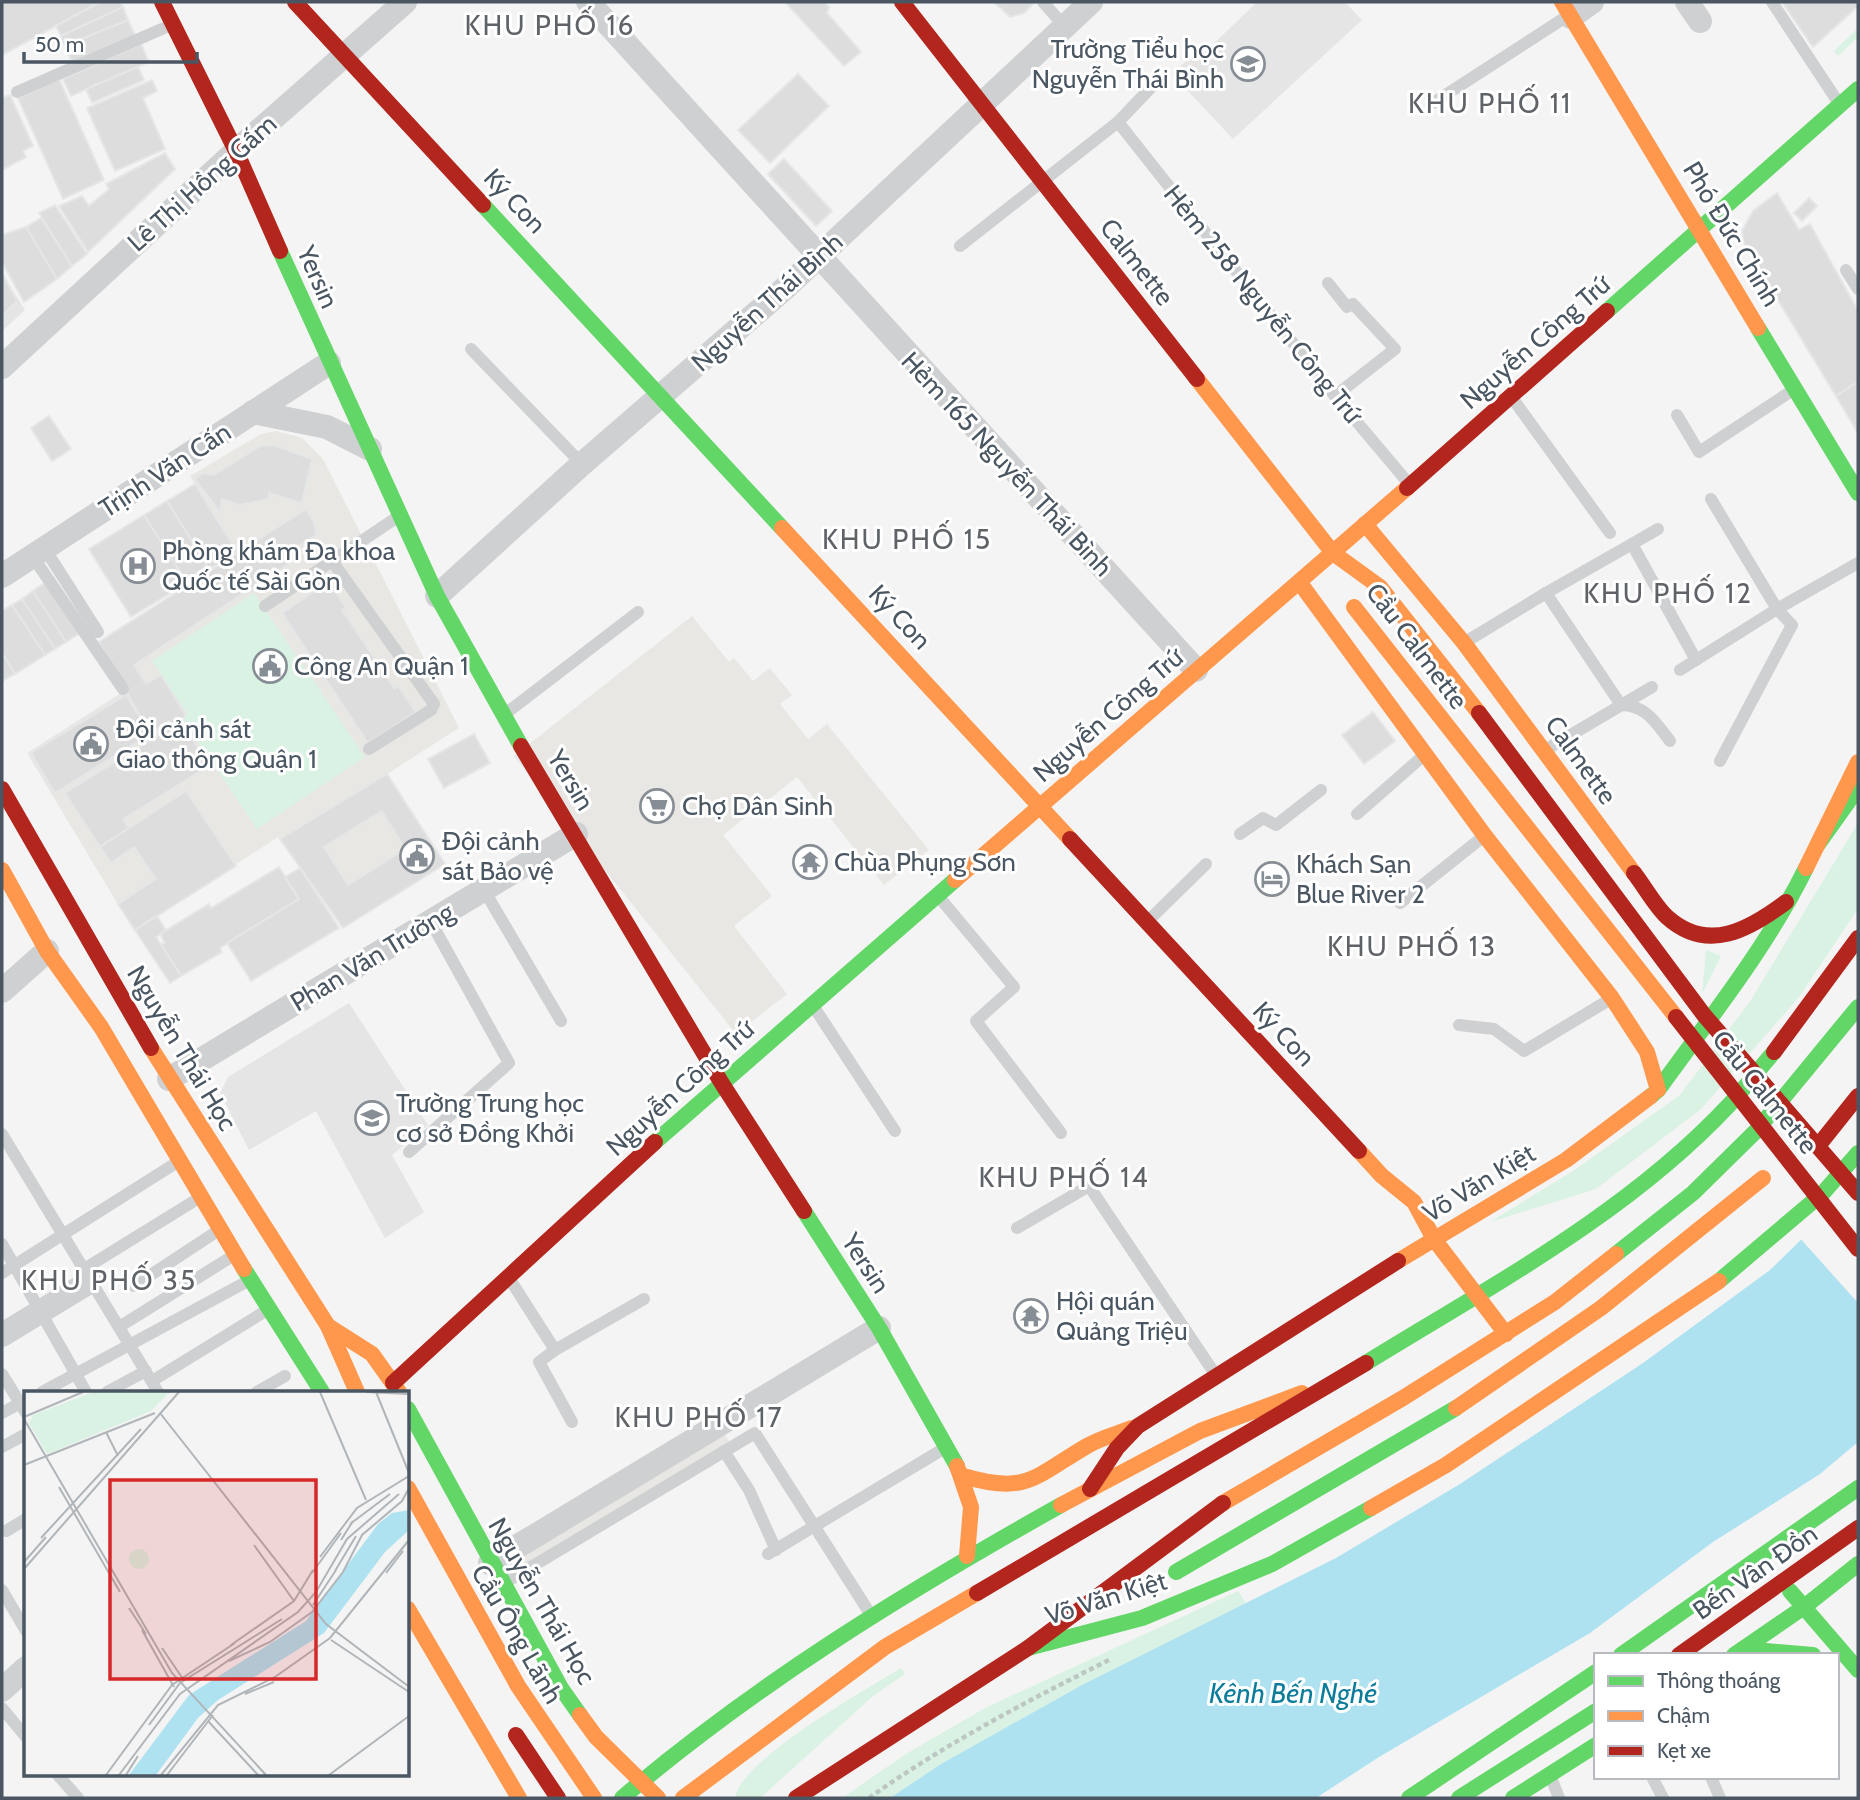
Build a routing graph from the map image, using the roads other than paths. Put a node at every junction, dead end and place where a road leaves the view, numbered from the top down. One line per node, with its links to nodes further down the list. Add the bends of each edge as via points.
1 (162, 2): 11 (main road, Yersin)
2 (295, 2): 13 (main road, Ký Con)
3 (405, 2): 13 (street, Lê Thị Hồng Gấm)
4 (588, 2): 25 (street, Hẻm 165 Nguyễn Thái Bình)
5 (901, 2): 19 (main road, Calmette)
6 (1043, 2): 12 (lane)
7 (1091, 2): 12 (street, Nguyễn Thái Bình)
8 (1592, 2): 10 (street)
9 (1772, 2): 18 (lane)
10 (1568, 11): 17 (lane); 23 (main road, Phó Đức Chính)
11 (172, 25): 16 (lane); 21 (main road, Yersin)
12 (1065, 27): 19 (street, Nguyễn Thái Bình)
13 (344, 56): 21 (street, Lê Thị Hồng Gấm); 33 (main road, Ký Con)
14 (1161, 77): 20 (lane)
15 (1858, 89): 18 (main road, Nguyễn Công Trứ)
16 (17, 92)
17 (1433, 103)
18 (1840, 105): 23 (main road, Nguyễn Công Trứ)
19 (982, 106): 22 (main road, Calmette); 25 (street, Nguyễn Thái Bình)
20 (1118, 122): 22 (lane); 34 (lane, Hẻm 258 Nguyễn Công Trứ)
21 (236, 151): 30 (main road, Yersin); 31 (street, Lê Thị Hồng Gấm)
22 (1044, 182): 24 (lane); 49 (main road, Calmette)
23 (1701, 228): 32 (main road, Phó Đức Chính); 35 (main road, Nguyễn Công Trứ)
24 (960, 246)
25 (818, 258): 33 (street, Nguyễn Thái Bình); 62 (street, Hẻm 165 Nguyễn Thái Bình)
26 (1846, 270): 28 (lane)
27 (1328, 283): 34 (lane, via 1347,307 1353,304 1395,349)
28 (1858, 289)
29 (471, 349): 39 (lane)
30 (329, 363): 36 (street, Trịnh Văn Cấn); 38 (main road, Yersin)
31 (2, 368)
32 (1796, 388): 37 (lane, via 1699,452); 41 (main road, Phó Đức Chính)
33 (662, 396): 39 (street, Nguyễn Thái Bình); 77 (main road, Ký Con)
34 (1335, 396): 40 (lane, Hẻm 258 Nguyễn Công Trứ)
35 (1511, 396): 40 (main road, Nguyễn Công Trứ); 46 (lane)
36 (253, 412): 38 (street, via 327,427); 48 (street, Trịnh Văn Cấn)
37 (1676, 415)
38 (370, 449): 43 (main road, Yersin)
39 (582, 464): 55 (street, Nguyễn Thái Bình)
40 (1410, 485): 44 (main road, Nguyễn Công Trứ)
41 (1858, 493)
42 (1711, 499): 57 (lane)
43 (399, 516): 50 (lane); 55 (main road, Yersin)
44 (1366, 524): 49 (main road, Nguyễn Công Trứ); 60 (main road, Calmette)
45 (1658, 529): 47 (lane)
46 (1610, 533)
47 (1632, 544): 54 (lane); 61 (lane)
48 (39, 553): 52 (street, Trịnh Văn Cấn); 59 (lane); 65 (lane)
49 (1333, 553): 53 (main road, Nguyễn Công Trứ); 111 (main road, Cầu Calmette, bridge, via 1380,587 1704,1015); 115 (main road, Cầu Calmette, bridge, via 1354,607)
50 (332, 561): 56 (lane); 69 (lane, via 434,704)
51 (1858, 563): 57 (lane)
52 (2, 576)
53 (1300, 583): 62 (main road, Nguyễn Công Trứ); 71 (main road)
54 (1546, 593): 60 (lane); 66 (lane)
55 (437, 596): 67 (main road, Yersin)
56 (265, 606)
57 (1777, 609): 61 (lane); 72 (lane, via 1792,625)
58 (638, 612): 67 (lane)
59 (98, 632)
60 (1464, 643): 70 (main road, Calmette)
61 (1696, 660): 63 (lane)
62 (1196, 670): 77 (main road, Nguyễn Công Trứ)
63 (1680, 670)
64 (1652, 687): 66 (lane)
65 (123, 689)
66 (1621, 705): 68 (lane, via 1636,705); 70 (lane)
67 (503, 715): 79 (main road, Yersin)
68 (1671, 741)
69 (369, 749)
70 (1544, 751): 89 (main road, Calmette)
71 (1426, 753): 78 (lane); 81 (main road)
72 (1720, 761)
73 (1858, 762): 82 (main road, Võ Văn Kiệt)
74 (1858, 788): 82 (main road, Võ Văn Kiệt)
75 (2, 789): 103 (main road, Nguyễn Thái Học)
76 (1321, 790): 80 (lane, via 1276,825 1263,818)
77 (1041, 806): 86 (main road, Nguyễn Công Trứ); 91 (main road, Ký Con)
78 (1357, 814)
79 (576, 834): 85 (street, Phan Văn Trường); 104 (main road, Yersin)
80 (1240, 834)
81 (1485, 836): 88 (lane); 94 (main road)
82 (1818, 844): 87 (main road, Võ Văn Kiệt)
83 (1206, 864): 91 (lane)
84 (2, 870): 93 (main road, via 18,909)
85 (484, 890): 90 (street, Phan Văn Trường); 99 (lane)
86 (937, 894): 97 (main road, Nguyễn Công Trứ); 109 (lane, via 1014,987 976,1021)
87 (1791, 898): 89 (main road, Calmette, via 1753,926 1727,938 1686,929); 105 (main road, Võ Văn Kiệt)
88 (1400, 902)
89 (1655, 903): 94 (main road)
90 (432, 922): 103 (street, Phan Văn Trường); 112 (lane, via 509,1063)
91 (1147, 922): 121 (main road, Ký Con, via 1382,1176 1398,1212)
92 (1858, 938): 131 (main road, Võ Văn Kiệt, via 1783,1041 1729,1105 1670,1160 1547,1251)
93 (47, 951): 95 (street); 114 (main road, via 101,1027)
94 (1592, 952): 96 (main road)
95 (2, 991)
96 (1612, 998): 100 (lane, via 1524,1051 1494,1029); 105 (main road, via 1647,1052)
97 (812, 1003): 104 (main road, Nguyễn Công Trứ); 108 (lane)
98 (1858, 1007): 139 (main road, Võ Văn Kiệt, via 1756,1131 1693,1193 1555,1302)
99 (561, 1021)
100 (1459, 1025)
101 (1858, 1031): 102 (main road)
102 (1833, 1063)
103 (169, 1079): 135 (main road, Nguyễn Thái Học)
104 (721, 1082): 128 (main road, Nguyễn Công Trứ); 137 (main road, Yersin)
105 (1658, 1090): 121 (main road, Võ Văn Kiệt, via 1566,1160)
106 (1858, 1096): 111 (main road)
107 (1801, 1103): 139 (main road, Võ Văn Kiệt, via 1769,1141 1671,1233 1558,1319)
108 (895, 1131)
109 (1061, 1133)
110 (2, 1135): 120 (lane)
111 (1818, 1146): 116 (main road, Cầu Calmette, bridge)
112 (409, 1152)
113 (1858, 1153): 189 (main road, Võ Văn Kiệt, via 1823,1192 1722,1279 1446,1465 1272,1564 1142,1618)
114 (178, 1162): 117 (main road); 120 (lane)
115 (1802, 1176): 123 (main road, Cầu Calmette, bridge); 178 (main road, bridge, via 1763,1178 1545,1349 1407,1438)
116 (1858, 1194)
117 (200, 1198): 119 (main road); 127 (lane)
118 (1017, 1227): 146 (lane, via 1089,1186)
119 (219, 1230): 124 (main road); 130 (lane)
120 (63, 1234): 125 (lane); 127 (lane)
121 (1434, 1239): 131 (main road, Ký Con); 146 (main road, Võ Văn Kiệt)
122 (2, 1244): 125 (lane)
123 (1858, 1249)
124 (234, 1255): 129 (main road); 136 (lane)
125 (13, 1266): 126 (lane); 134 (lane)
126 (2, 1273)
127 (88, 1275): 134 (street); 136 (lane)
128 (508, 1278): 142 (lane); 149 (main road, Nguyễn Công Trứ)
129 (249, 1280): 133 (main road); 141 (lane)
130 (134, 1286)
131 (1478, 1293): 139 (main road, Ký Con); 148 (main road, Võ Văn Kiệt)
132 (645, 1299): 142 (lane)
133 (268, 1310): 138 (main road); 147 (lane)
134 (41, 1312): 140 (street); 144 (lane)
135 (328, 1326): 149 (main road, Nguyễn Thái Học, via 372,1354); 156 (main road, Nguyễn Thái Học)
136 (119, 1327): 141 (lane)
137 (879, 1328): 164 (main road, Yersin); 175 (street)
138 (283, 1333): 145 (main road); 155 (main road)
139 (1506, 1334): 189 (main road, Võ Văn Kiệt, via 1226,1501)
140 (2, 1335)
141 (130, 1346): 144 (lane); 147 (lane)
142 (555, 1350): 160 (lane, via 540,1362)
143 (2, 1374): 157 (lane)
144 (77, 1375): 150 (lane); 151 (lane)
145 (285, 1376): 153 (lane); 154 (main road)
146 (1217, 1377): 161 (main road, Võ Văn Kiệt)
147 (152, 1381): 152 (lane)
148 (1329, 1385): 168 (main road, Võ Văn Kiệt, via 1223,1420); 213 (main road, Võ Văn Kiệt, via 885,1647)
149 (396, 1387)
150 (44, 1391)
151 (85, 1391)
152 (111, 1391)
153 (259, 1391)
154 (291, 1391)
155 (321, 1391)
156 (356, 1391)
157 (24, 1406): 158 (lane)
158 (2, 1413)
159 (410, 1413): 175 (main road, Nguyễn Thái Học)
160 (572, 1422)
161 (1138, 1426): 166 (main road, via 1089,1445 1020,1485 995,1487); 168 (main road, Võ Văn Kiệt)
162 (24, 1435): 163 (lane)
163 (2, 1447)
164 (945, 1448): 166 (main road, Yersin); 171 (lane)
165 (724, 1451): 171 (lane, via 755,1433); 171 (lane, via 749,1490 772,1552); 180 (lane)
166 (963, 1476): 174 (main road, Yersin, via 974,1514)
167 (1858, 1488): 191 (main road)
168 (1090, 1489): 174 (main road, Võ Văn Kiệt)
169 (410, 1492): 217 (main road, Cầu Ông Lãnh, bridge, via 519,1691)
170 (24, 1520): 173 (lane)
171 (815, 1527): 187 (lane)
172 (1858, 1528): 177 (main road, Bến Vân Đồn)
173 (6, 1531)
174 (967, 1556): 187 (main road, Võ Văn Kiệt)
175 (490, 1563): 180 (main road, Nguyễn Thái Học)
176 (1858, 1564): 182 (main road, Bến Vân Đồn)
177 (1801, 1570): 179 (main road, Bến Vân Đồn); 182 (main road)
178 (1170, 1575)
179 (1784, 1583): 184 (main road); 192 (main road, Bến Vân Đồn)
180 (503, 1584): 198 (main road, Nguyễn Thái Học)
181 (2, 1590): 188 (lane)
182 (1820, 1594): 184 (main road, Bến Vân Đồn); 185 (main road)
183 (1115, 1604): 189 (main road)
184 (1804, 1607): 190 (main road, Bến Vân Đồn); 196 (main road)
185 (1832, 1609)
186 (410, 1612): 215 (main road, via 487,1734)
187 (873, 1617): 202 (main road, Võ Văn Kiệt)
188 (24, 1628)
189 (1028, 1648): 221 (main road, Võ Văn Kiệt)
190 (1739, 1652): 193 (main road)
191 (1624, 1653)
192 (1682, 1653)
193 (1764, 1653)
194 (1839, 1665): 196 (main road)
195 (24, 1670): 199 (street)
196 (1858, 1671)
197 (1594, 1673): 222 (main road)
198 (561, 1688): 204 (main road, Nguyễn Thái Học); 216 (main road, Cầu Ông Lãnh, bridge, via 513,1721)
199 (2, 1690)
200 (2, 1708): 203 (lane)
201 (1594, 1712): 223 (main road)
202 (701, 1730): 205 (main road); 212 (main road, Võ Văn Kiệt)
203 (24, 1735)
204 (596, 1737): 206 (main road); 212 (main road, Nguyễn Thái Học)
205 (666, 1739)
206 (624, 1744)
207 (1594, 1746): 208 (main road)
208 (1550, 1775): 224 (main road); 225 (lane)
209 (59, 1776): 214 (lane)
210 (1653, 1779): 226 (lane)
211 (1712, 1779): 227 (lane)
212 (641, 1781): 218 (main road, Võ Văn Kiệt); 219 (main road, Nguyễn Thái Học)
213 (697, 1793): 220 (main road, Võ Văn Kiệt)
214 (78, 1798)
215 (519, 1798)
216 (558, 1798)
217 (594, 1798)
218 (622, 1798)
219 (659, 1798)
220 (684, 1798)
221 (796, 1798)
222 (1409, 1798)
223 (1459, 1798)
224 (1513, 1798)
225 (1559, 1798)
226 (1662, 1798)
227 (1720, 1798)

